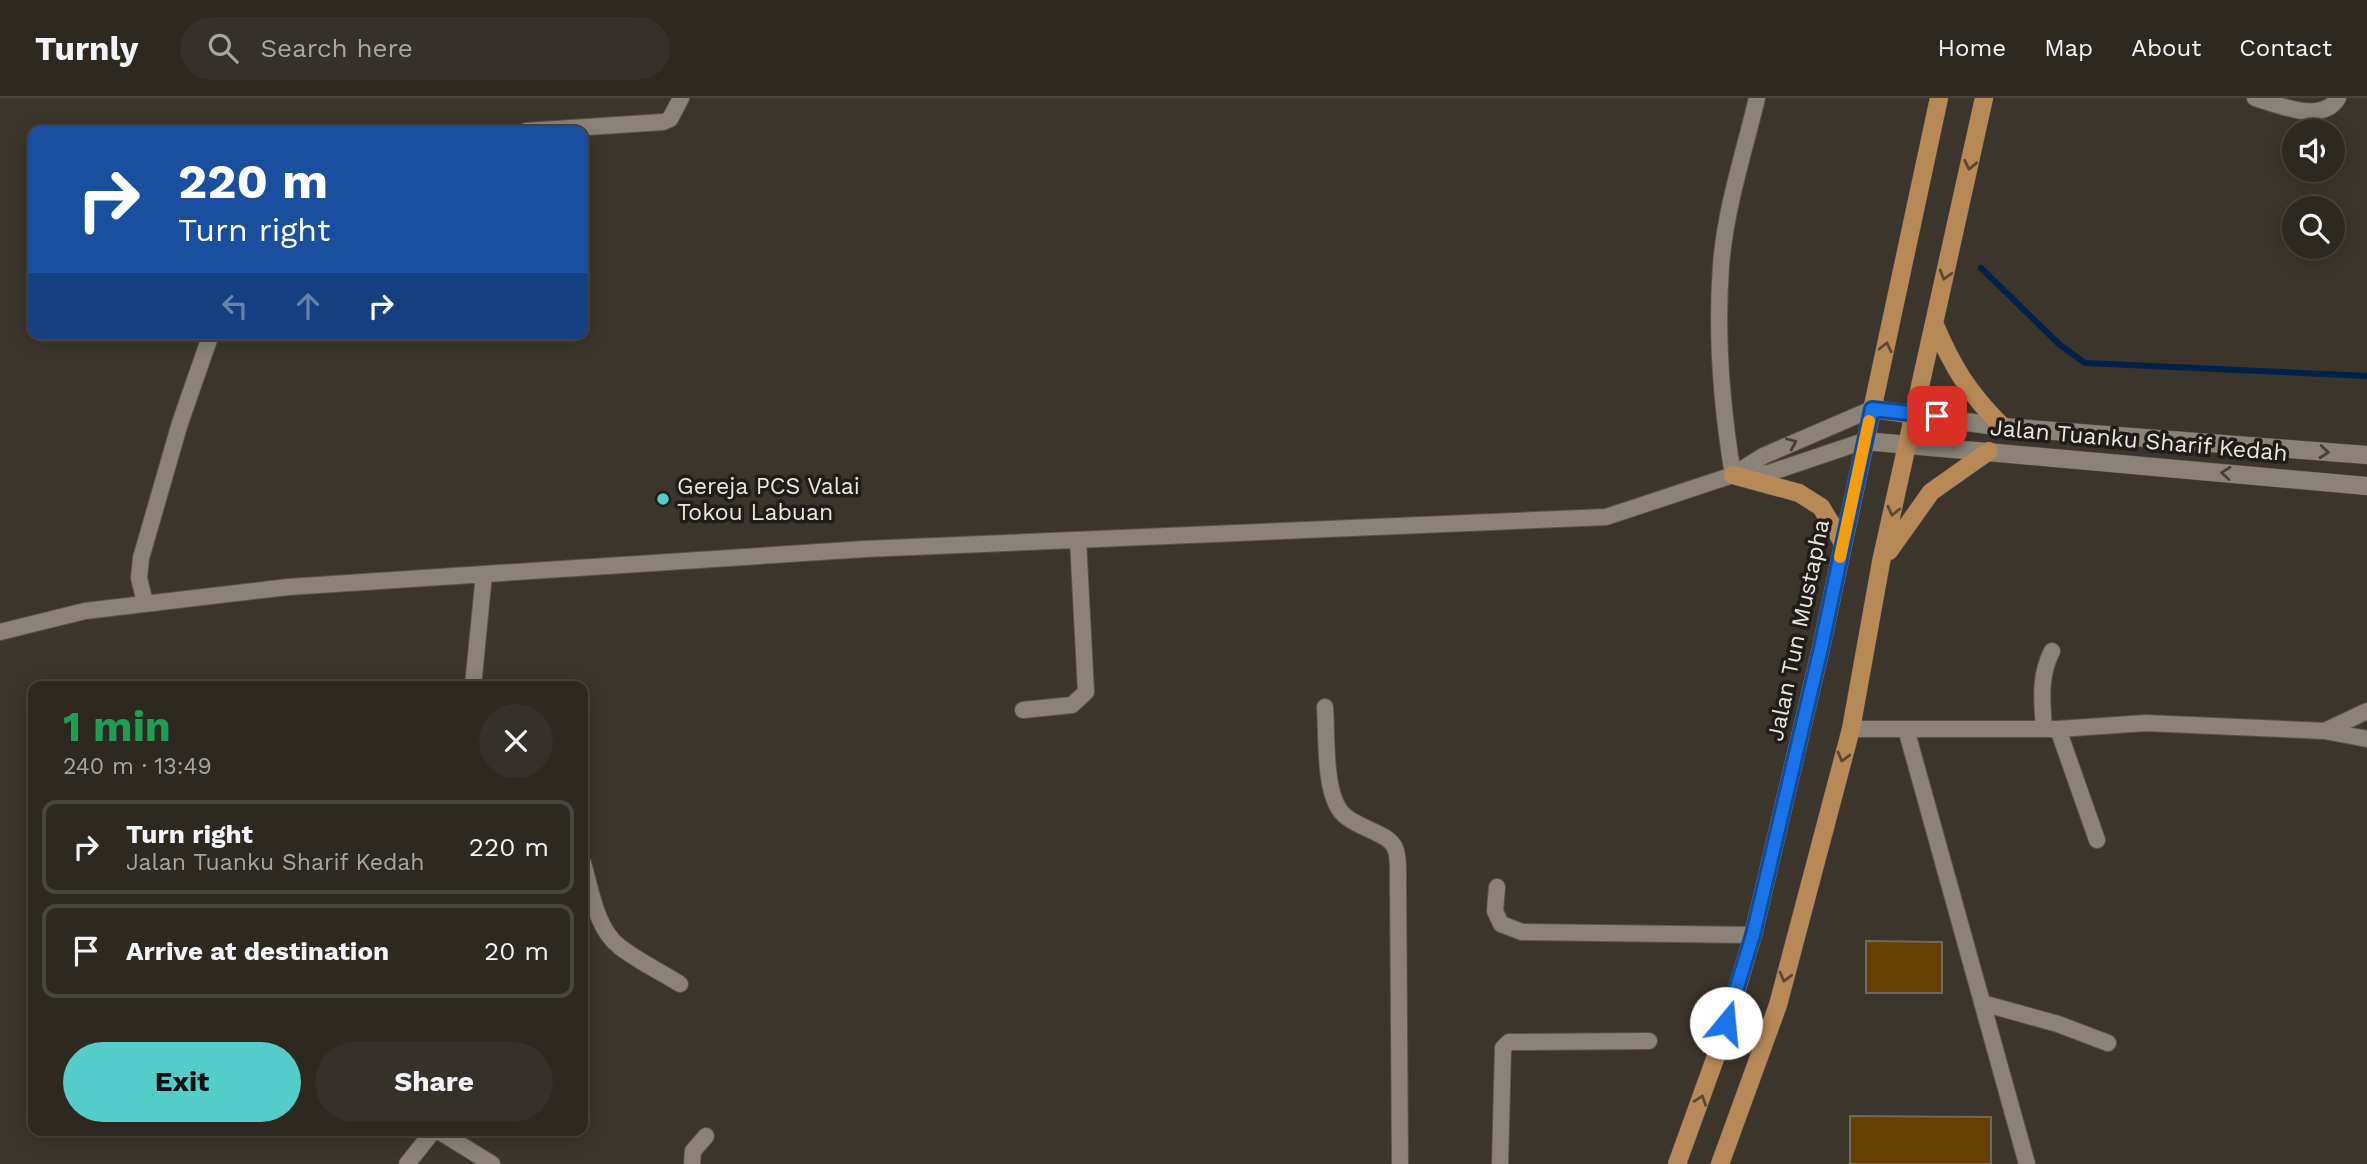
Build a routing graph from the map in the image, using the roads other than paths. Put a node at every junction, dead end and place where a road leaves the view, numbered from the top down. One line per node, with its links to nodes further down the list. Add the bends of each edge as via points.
1 (681, 98): 7 (street, via 670,119 663,122)
2 (1757, 98): 17 (street, via 1721,266 1724,416)
3 (1939, 98): 10 (main road, Jalan Tun Mustapha, one-way to 3)
4 (1984, 98): 8 (main road, one-way to 8)
5 (2255, 98): 6 (street, via 2307,112 2322,110)
6 (2337, 98)
7 (588, 127)
8 (1935, 315): 11 (main road); 12 (main road, via 1950,362)
9 (209, 340): 23 (street, via 141,558 139,578)
10 (1872, 409): 11 (main road, Jalan Tuanku Sharif Kedah); 13 (main road, Jalan Tun Mustapha); 17 (street, one-way to 10, via 1763,456)
11 (1915, 413): 12 (main road, Jalan Tuanku Sharif Kedah); 14 (main road)
12 (2003, 427): 16 (main road, Jalan Tuanku Sharif Kedah, one-way to 16)
13 (1864, 440): 14 (main road, Jalan Tuanku Sharif Kedah); 17 (street, via 1769,473); 20 (main road, Jalan Tun Mustapha)
14 (1909, 444): 15 (main road, Jalan Tuanku Sharif Kedah); 21 (main road, one-way to 21)
15 (1989, 451): 18 (main road, Jalan Tuanku Sharif Kedah, one-way to 15); 21 (main road, via 1931,492)
16 (2367, 456)
17 (1733, 475): 19 (street, via 1606,517); 20 (main road, via 1799,494 1821,507)
18 (2367, 486)
19 (1078, 540): 22 (street); 28 (street, via 1086,692 1072,705)
20 (1843, 543): 38 (main road, Jalan Tun Mustapha)
21 (1881, 562): 30 (main road)
22 (484, 574): 23 (street, via 288,587); 26 (street)
23 (145, 603): 24 (street, via 59,615)
24 (0, 632)
25 (2052, 651): 32 (street, via 2042,683)
26 (477, 681)
27 (1325, 707): 49 (street, via 1331,793 1338,807 1347,818 1396,849)
28 (1023, 710)
29 (2367, 711): 33 (street)
30 (1851, 729): 31 (street); 52 (main road, one-way to 52, via 1778,1005)
31 (1906, 729): 32 (street); 40 (street)
32 (2051, 729): 33 (street, via 2146,723); 35 (street)
33 (2325, 731): 34 (street)
34 (2367, 739)
35 (2097, 840)
36 (588, 879): 39 (street, via 600,918 619,947)
37 (1497, 887): 38 (street, via 1495,911 1501,924 1522,932)
38 (1753, 935): 51 (main road, Jalan Tun Mustapha, one-way to 38, via 1720,1045)
39 (680, 984)
40 (1982, 1003): 42 (street); 53 (street)
41 (1650, 1041): 50 (street, via 1509,1042 1503,1048)
42 (2108, 1043)
43 (430, 1136): 46 (street)
44 (445, 1136): 47 (street)
45 (706, 1136): 48 (street, via 694,1151)
46 (407, 1164)
47 (492, 1164)
48 (692, 1164)
49 (1400, 1164)
50 (1500, 1164)
51 (1676, 1164)
52 (1720, 1164)
53 (2027, 1164)

